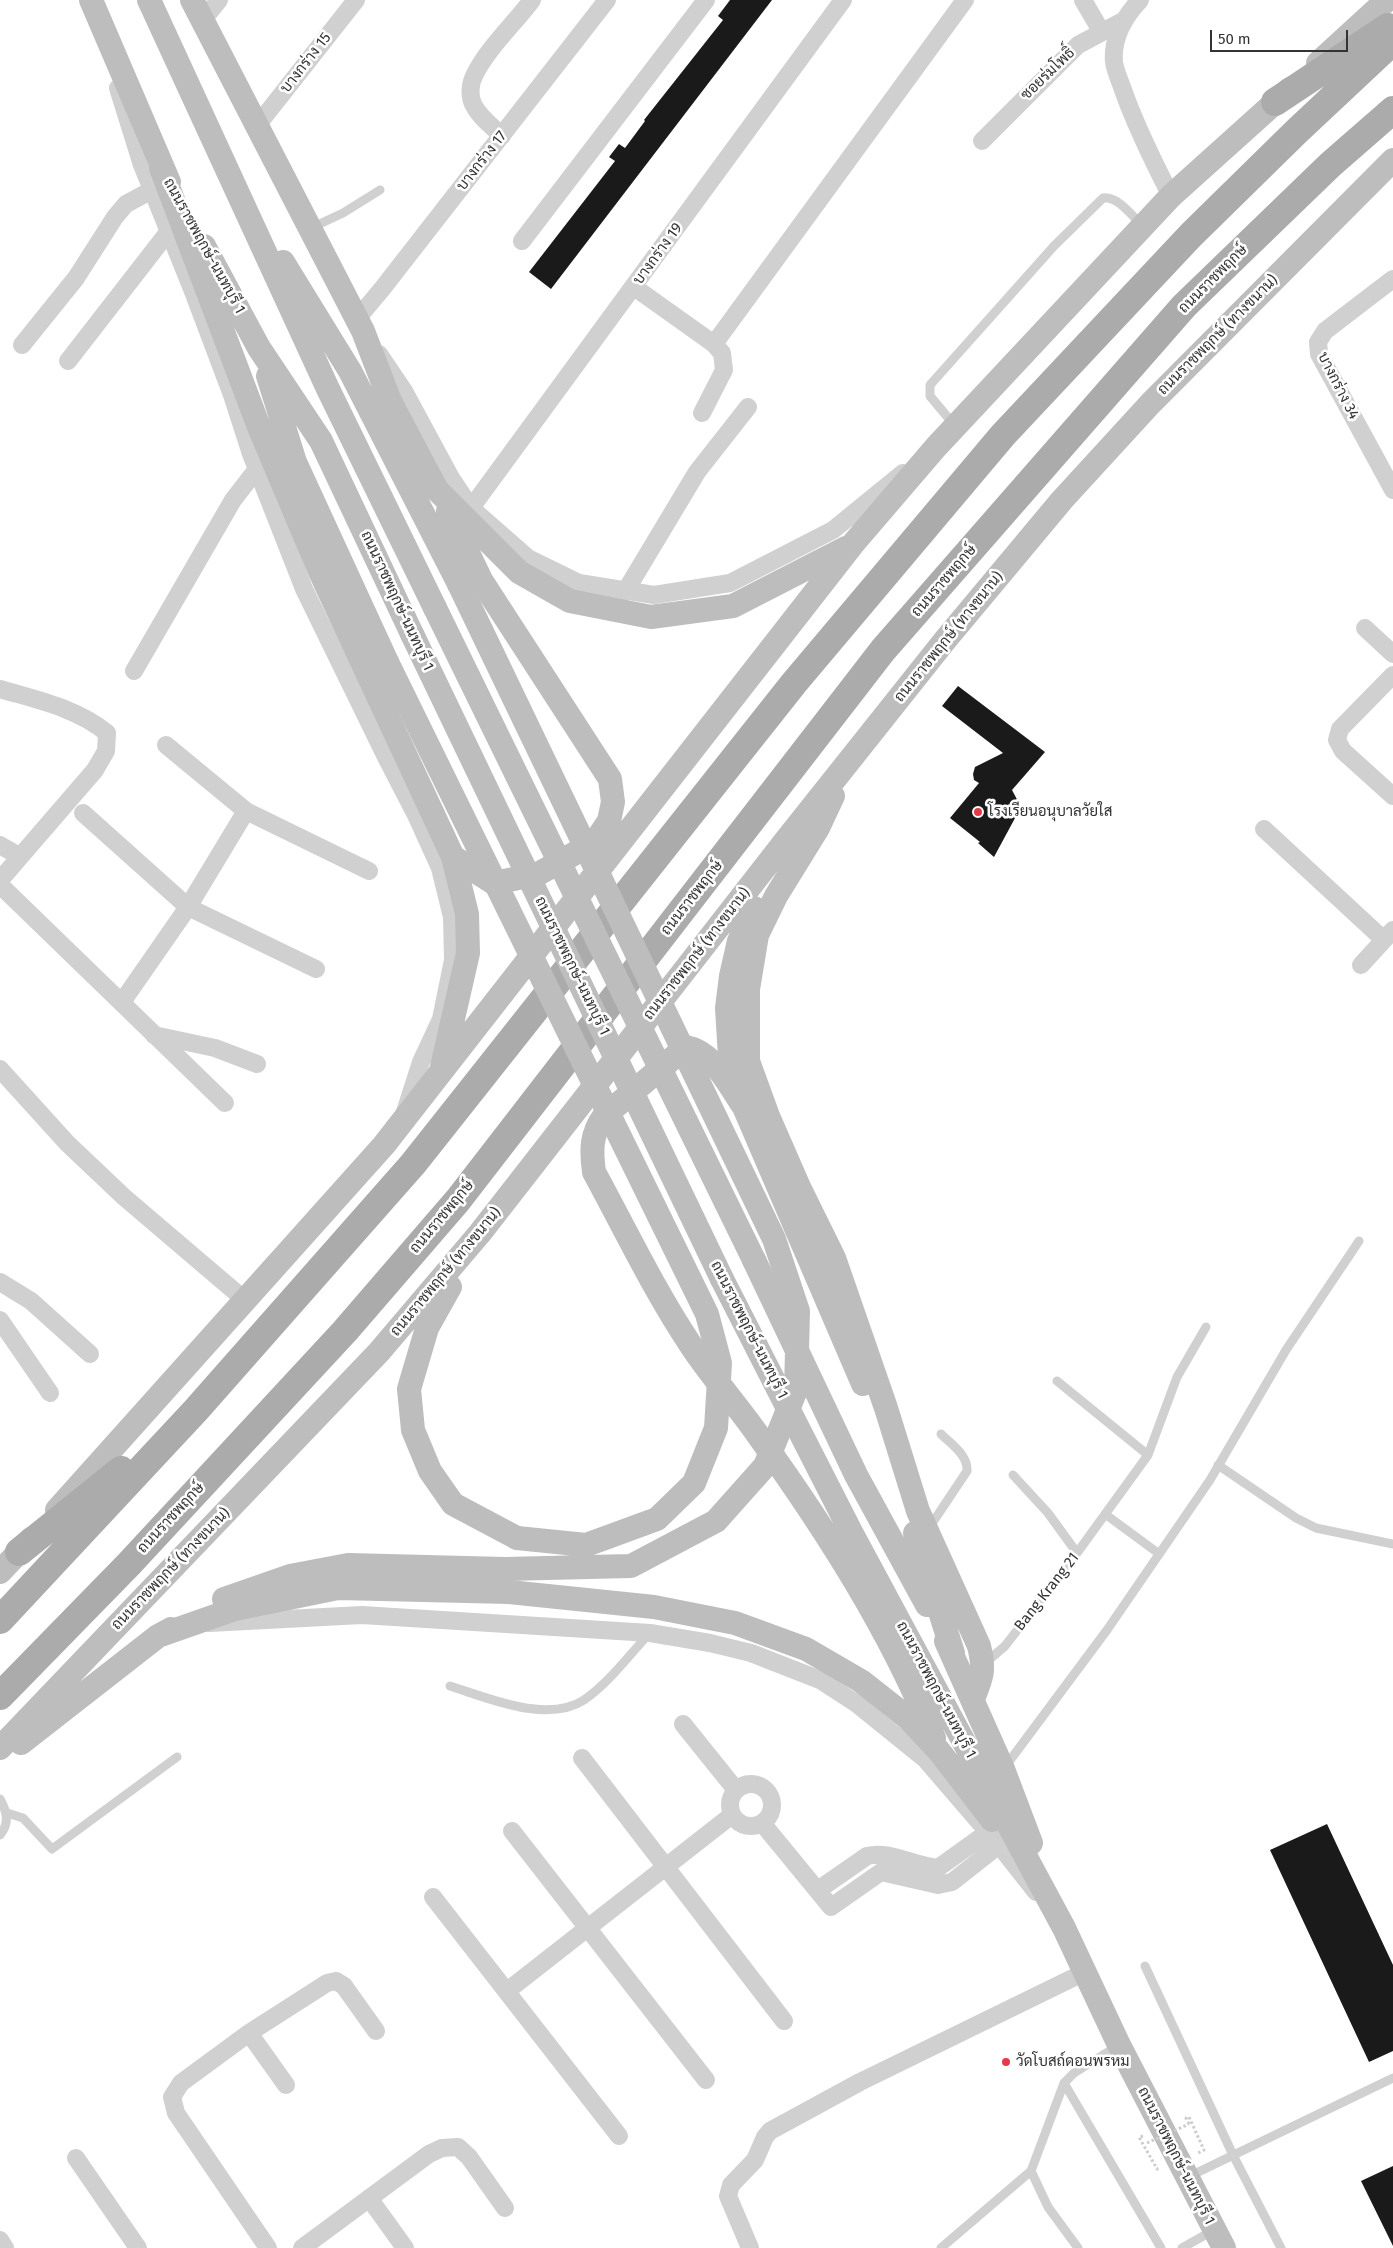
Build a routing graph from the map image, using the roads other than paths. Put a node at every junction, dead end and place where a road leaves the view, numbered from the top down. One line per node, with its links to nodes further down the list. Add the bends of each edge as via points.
1 (91, 0): 18 (main road, ถนนราชพฤกษ์-นนทบุรี 1)
2 (149, 0): 26 (main road, ถนนราชพฤกษ์-นนทบุรี 1)
3 (220, 0): 13 (street)
4 (356, 0): 21 (street, บางกร่าง 15)
5 (532, 0): 22 (street, via 484,60 470,90 477,112)
6 (607, 0): 22 (street, บางกร่าง 17)
7 (706, 0): 33 (street)
8 (843, 0): 35 (street, บางกร่าง 19)
9 (965, 0): 37 (street)
10 (1083, 0): 16 (street)
11 (1140, 0): 14 (street)
12 (1387, 0): 19 (main road)
13 (198, 10): 21 (main road)
14 (1123, 12): 16 (street, ซอยร่มโพธิ์); 29 (street, via 1114,63 1129,110)
15 (1393, 24): 19 (main road)
16 (1101, 31): 23 (street, ซอยร่มโพธิ์, via 1078,45 1057,64)
17 (1393, 41): 90 (main road, via 1191,235 1003,435 794,683 412,1164)
18 (114, 57): 25 (main road, ถนนราชพฤกษ์-นนทบุรี 1); 27 (street, via 117,83)
19 (1275, 102): 29 (main road)
20 (1393, 110): 109 (main road, ถนนราชพฤกษ์, via 1330,165 1184,306 883,650 458,1200 345,1331 129,1564)
21 (256, 127): 31 (main road)
22 (502, 136): 36 (street, บางกร่าง 17, via 382,290)
23 (982, 141)
24 (1393, 160): 57 (main road, ถนนราชพฤกษ์ (ทางขนาน), via 1150,404 1062,500)
25 (161, 168): 39 (main road, ถนนราชพฤกษ์-นนทบุรี 1); 65 (main road, via 259,427 321,574)
26 (229, 176): 105 (main road, bridge, via 350,371 458,584 774,1239 798,1312 796,1390 765,1466 716,1521 631,1566 505,1569 348,1565 290,1576 225,1599); 106 (main road, ถนนราชพฤกษ์-นนทบุรี 1, bridge, via 328,389 856,1475)
27 (152, 190): 32 (street); 38 (street, via 126,204 115,217 81,270)
28 (380, 190): 31 (lane)
29 (1171, 196): 30 (main road)
30 (1143, 226): 43 (main road); 43 (lane, via 1117,202 1103,198 1054,246 930,385 930,396)
31 (309, 229): 36 (main road)
32 (169, 231): 40 (street); 45 (street)
33 (522, 241)
34 (1393, 279): 47 (street, บางกร่าง 34, via 1325,331 1318,342 1319,354)
35 (634, 287): 37 (street); 48 (street, บางกร่าง 19)
36 (359, 325): 46 (main road, via 390,401); 48 (street, via 404,391)
37 (714, 344): 42 (street, via 722,353 724,370)
38 (22, 345)
39 (259, 348): 81 (main road, bridge, via 295,462 387,662 707,1314 720,1363 716,1428 694,1483 656,1518 586,1545 517,1538 454,1504 430,1472 413,1430 409,1389 427,1328); 127 (main road, ถนนราชพฤกษ์-นนทบุรี 1, bridge, via 321,441 722,1279 851,1532)
40 (68, 361)
41 (748, 407): 50 (street, via 697,472)
42 (702, 413)
43 (955, 427): 44 (main road)
44 (936, 447): 49 (main road); 50 (street, via 833,530 730,583 654,595)
45 (257, 469): 53 (street, via 233,500); 80 (street, via 304,589 440,868 452,917 453,960 442,1019 422,1062)
46 (437, 490): 49 (main road, via 519,572 570,600 651,617 733,606); 65 (main road, via 482,580 610,779 613,802 609,821 595,842 538,874 494,883)
47 (1393, 490)
48 (471, 508): 50 (street, via 528,558 579,583)
49 (852, 545): 77 (main road)
50 (625, 592)
51 (1365, 628): 52 (street)
52 (1393, 654)
53 (134, 671)
54 (1393, 675): 58 (street, via 1340,730 1337,740 1343,751)
55 (0, 689): 64 (street, via 73,712 93,721 107,733 106,751 95,770)
56 (166, 745): 59 (street)
57 (850, 761): 62 (main road, ถนนราชพฤกษ์ (ทางขนาน)); 96 (main road, via 818,828 776,896 757,935 748,989 748,1061 768,1116 834,1258 918,1510)
58 (1393, 796)
59 (246, 811): 66 (street); 69 (street)
60 (83, 813): 69 (street)
61 (1264, 829): 70 (street)
62 (786, 839): 79 (main road, via 738,941 731,976 727,1008 730,1057); 81 (main road, ถนนราชพฤกษ์ (ทางขนาน))
63 (0, 845): 64 (street)
64 (19, 856): 67 (street)
65 (453, 857): 77 (main road, via 467,914 468,953)
66 (369, 871)
67 (0, 880)
68 (0, 885): 73 (street)
69 (188, 907): 72 (street); 73 (street)
70 (1389, 935): 71 (street)
71 (1361, 965)
72 (316, 969)
73 (122, 1002): 74 (street)
74 (153, 1035): 75 (street, via 215,1048); 78 (street)
75 (258, 1064)
76 (0, 1069): 84 (street, via 74,1149 124,1197)
77 (441, 1074): 80 (main road)
78 (226, 1103)
79 (744, 1107): 106 (main road, via 882,1430); 113 (main road, via 708,1057 686,1047 604,1116 592,1139 594,1172 684,1334 828,1537 879,1621 916,1693)
80 (400, 1124): 84 (main road)
81 (480, 1233): 112 (main road, ถนนราชพฤกษ์ (ทางขนาน), via 379,1352)
82 (1359, 1241): 93 (lane, via 1286,1350)
83 (0, 1282): 87 (street, via 31,1301)
84 (246, 1301): 98 (main road)
85 (0, 1320): 89 (street)
86 (1206, 1327): 92 (lane, Bang Krang 21, via 1177,1377)
87 (90, 1354)
88 (1057, 1381): 92 (lane)
89 (50, 1393)
90 (196, 1410): 98 (main road); 102 (main road)
91 (941, 1434): 96 (lane, via 963,1455 967,1471)
92 (1148, 1455): 95 (lane, Bang Krang 21)
93 (1218, 1465): 97 (lane, via 1316,1528); 100 (lane)
94 (1013, 1475): 99 (lane, via 1048,1512)
95 (1105, 1514): 99 (lane, Bang Krang 21); 100 (lane)
96 (928, 1530): 107 (main road, via 979,1646)
97 (1393, 1544)
98 (19, 1552): 101 (main road)
99 (1077, 1553): 107 (lane, Bang Krang 21, via 1005,1646)
100 (1158, 1553): 117 (lane, via 1107,1630)
101 (0, 1572)
102 (0, 1620)
103 (195, 1623): 104 (street, via 362,1614); 105 (main road); 113 (main road, via 235,1609 338,1588 509,1592 654,1607 735,1623 806,1649 861,1681 908,1718)
104 (650, 1633): 108 (lane, via 596,1691 583,1701 561,1709 543,1710 506,1704); 125 (street, via 751,1654 820,1680 858,1704 925,1759)
105 (158, 1636): 116 (main road)
106 (953, 1653): 110 (main road, ถนนราชพฤกษ์-นนทบุรี 1)
107 (983, 1664): 110 (main road, via 983,1674)
108 (450, 1686)
109 (0, 1696)
110 (973, 1699): 117 (main road, ถนนราชพฤกษ์-นนทบุรี 1)
111 (683, 1724): 118 (street)
112 (0, 1748)
113 (939, 1751): 127 (main road)
114 (177, 1757): 120 (lane, via 52,1849 23,1818)
115 (582, 1758): 126 (street)
116 (0, 1760)
117 (1004, 1769): 131 (main road, ถนนราชพฤกษ์-นนทบุรี 1)
118 (736, 1790): 121 (street, via 730,1802); 122 (street, via 756,1784 767,1791 771,1812)
119 (0, 1799): 120 (lane)
120 (7, 1814): 124 (lane, via 5,1829)
121 (732, 1815): 122 (street, via 749,1826); 126 (street)
122 (762, 1823): 128 (street)
123 (512, 1831): 130 (street)
124 (0, 1835)
125 (994, 1838): 128 (street, via 938,1868 885,1854 867,1856); 128 (street, via 952,1882 938,1885 881,1872 832,1907); 131 (street)
126 (666, 1868): 130 (street); 135 (street)
127 (1034, 1875): 131 (main road, ถนนราชพฤกษ์-นนทบุรี 1)
128 (818, 1890)
129 (433, 1897): 134 (street)
130 (588, 1928): 134 (street); 140 (street)
131 (1064, 1928): 133 (main road, ถนนราชพฤกษ์-นนทบุรี 1)
132 (1146, 1966): 144 (lane)
133 (1085, 1972): 138 (main road, ถนนราชพฤกษ์-นนทบุรี 1); 157 (street, via 868,2078 770,2131 755,2160 731,2185 728,2196)
134 (507, 1992): 143 (street)
135 (784, 2021)
136 (376, 2031): 137 (street, via 344,1986 336,1981 327,1982)
137 (249, 2033): 142 (street); 154 (street, via 181,2083 172,2097 176,2113)
138 (1119, 2045): 141 (lane); 147 (main road, ถนนราชพฤกษ์-นนทบุรี 1)
139 (1393, 2078): 144 (lane)
140 (706, 2080)
141 (1064, 2082): 146 (lane); 160 (lane)
142 (286, 2085)
143 (619, 2136)
144 (1233, 2155): 147 (lane); 162 (lane)
145 (76, 2158): 153 (street)
146 (1031, 2171): 158 (lane); 159 (lane, via 1048,2207)
147 (1187, 2178): 150 (main road, ถนนราชพฤกษ์-นนทบุรี 1)
148 (369, 2198): 149 (street, via 429,2154 442,2148 458,2147 469,2157); 155 (street); 156 (street)
149 (505, 2208)
150 (1219, 2239): 161 (lane)
151 (0, 2240): 152 (street)
152 (5, 2248)
153 (138, 2248)
154 (268, 2248)
155 (302, 2248)
156 (405, 2248)
157 (750, 2248)
158 (940, 2248)
159 (1078, 2248)
160 (1161, 2248)
161 (1182, 2248)
162 (1281, 2248)

